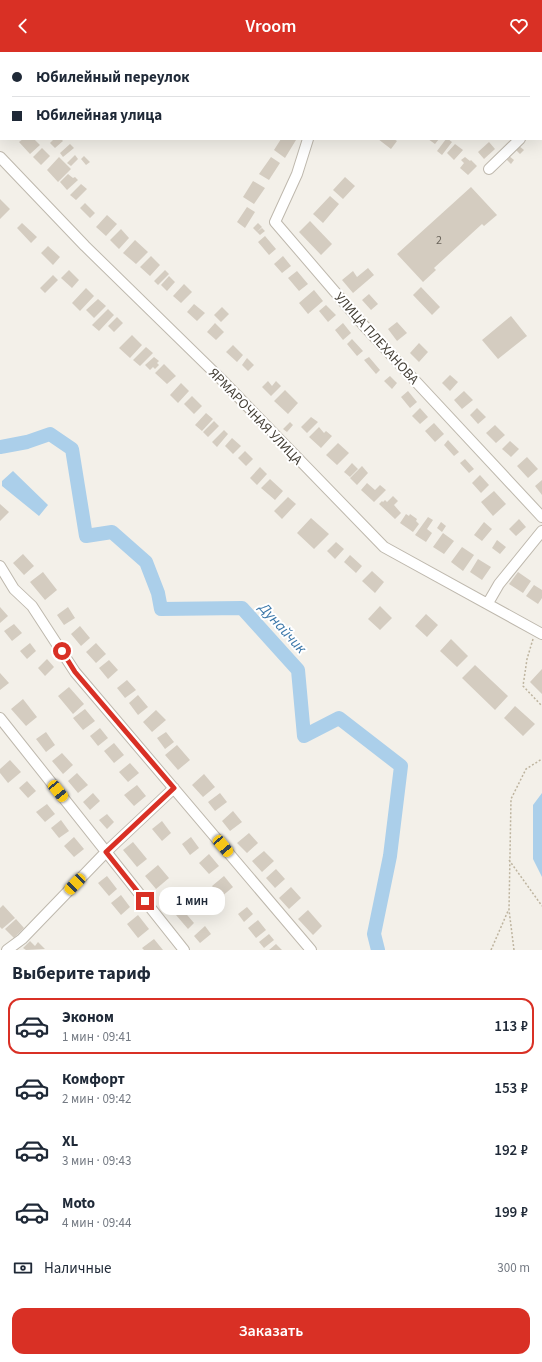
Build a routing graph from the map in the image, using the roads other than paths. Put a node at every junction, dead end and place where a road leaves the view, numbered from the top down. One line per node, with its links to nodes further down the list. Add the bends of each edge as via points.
1 (308, 140): 5 (street, УЛИЦА ПЛЕХАНОВА, via 297,174 275,222 366,328)
2 (519, 140): 4 (street)
3 (0, 157): 8 (street, ЯРМАРОЧНАЯ УЛИЦА, via 85,246 221,379 384,546)
4 (489, 169)
5 (542, 517)
6 (542, 531): 8 (street, via 499,584)
7 (0, 566): 11 (street, via 14,589 32,606 75,672)
8 (488, 603): 9 (street, ЯРМАРОЧНАЯ УЛИЦА)
9 (539, 632)
10 (0, 718): 12 (street)
11 (174, 788): 12 (street); 15 (street)
12 (106, 852): 13 (street, via 22,939); 14 (street)
13 (7, 950)
14 (184, 950)
15 (311, 950)

